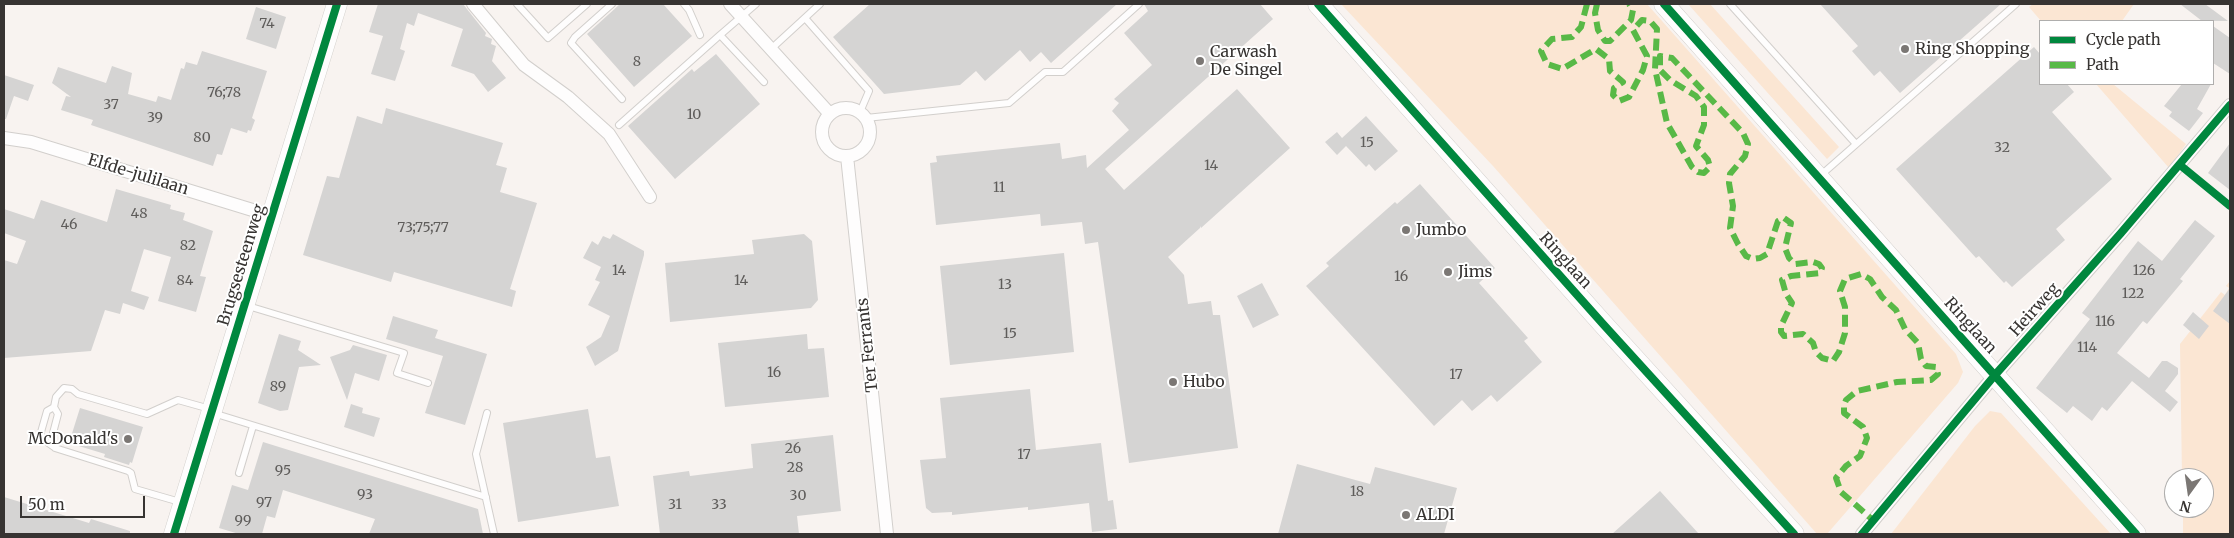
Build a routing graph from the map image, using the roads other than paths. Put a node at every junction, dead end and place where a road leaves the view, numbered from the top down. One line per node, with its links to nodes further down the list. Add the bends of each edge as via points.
1 (337, 4): 31 (main road, Brugsesteenweg)
2 (473, 4): 30 (street, via 524,65 568,97 609,134)
3 (517, 4): 4 (lane, via 548,38)
4 (587, 4)
5 (612, 4): 21 (lane, via 571,43)
6 (684, 4): 17 (lane)
7 (730, 4): 15 (street)
8 (756, 4): 15 (lane)
9 (820, 4): 16 (lane)
10 (1139, 4): 24 (lane, via 1063,72 1045,72 1009,103)
11 (1318, 4): 46 (main road, Ringlaan)
12 (1664, 4): 29 (main road, Ringlaan)
13 (1730, 4): 27 (lane)
14 (2016, 4): 27 (lane)
15 (742, 17): 18 (lane); 19 (street)
16 (804, 18): 19 (lane); 24 (lane, via 869,91)
17 (700, 35)
18 (720, 35): 20 (lane); 25 (lane)
19 (771, 49): 23 (street)
20 (764, 82)
21 (622, 99)
22 (2230, 106): 33 (street, Heirweg)
23 (829, 114): 24 (street, via 849,107); 28 (street, via 822,124 823,142 835,154)
24 (863, 115): 28 (street, via 870,134 868,143 856,154)
25 (620, 125)
26 (4, 138): 31 (street, Elfde-julilaan, via 31,142)
27 (1856, 144): 29 (lane)
28 (847, 156): 45 (street, Ter Ferrants)
29 (1818, 177): 33 (main road, Ringlaan)
30 (650, 197)
31 (272, 216): 32 (main road, Brugsesteenweg)
32 (244, 305): 34 (lane, via 404,353 397,373); 36 (main road, Brugsesteenweg)
33 (1995, 375): 47 (street, Heirweg); 48 (main road, Ringlaan)
34 (428, 383)
35 (54, 407): 36 (lane, via 64,388 147,414 178,400); 39 (lane, via 58,414 52,437); 39 (lane, via 47,411 41,438)
36 (211, 411): 38 (lane); 42 (main road, Brugsesteenweg)
37 (487, 413): 41 (lane, via 476,454)
38 (253, 426): 40 (lane); 41 (lane)
39 (55, 448): 42 (lane, via 128,471 132,473 135,489)
40 (239, 474)
41 (486, 497): 44 (lane)
42 (183, 503): 43 (main road, Brugsesteenweg)
43 (174, 534)
44 (494, 534)
45 (887, 534)
46 (1794, 534)
47 (1862, 534)
48 (2136, 534)

